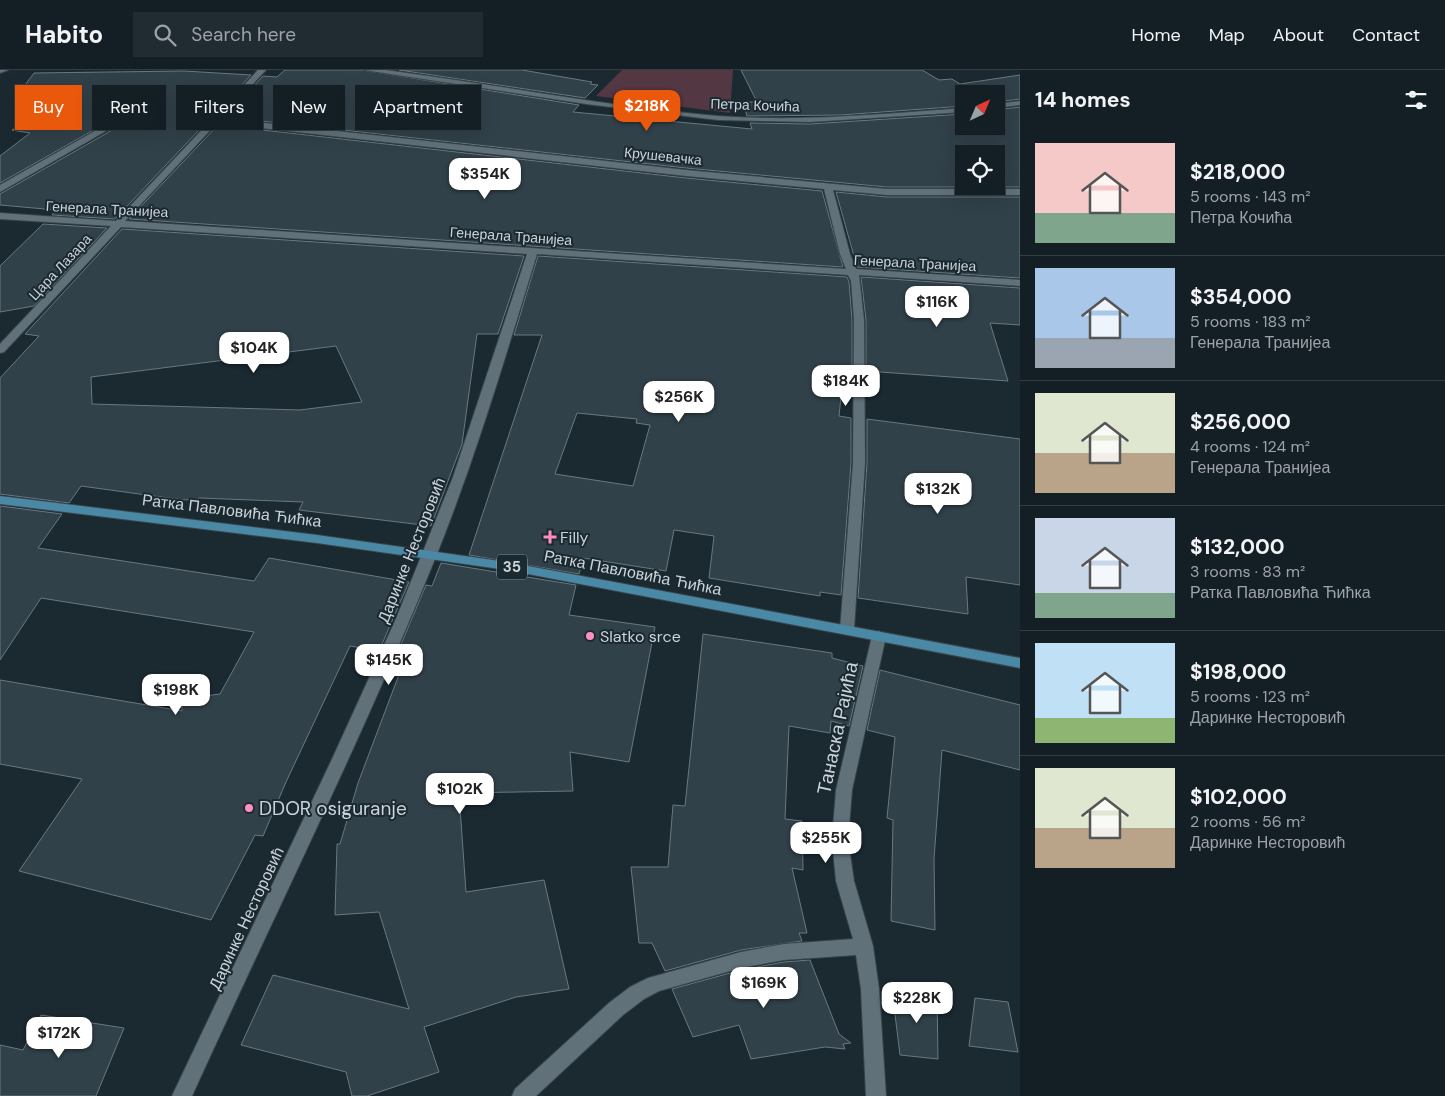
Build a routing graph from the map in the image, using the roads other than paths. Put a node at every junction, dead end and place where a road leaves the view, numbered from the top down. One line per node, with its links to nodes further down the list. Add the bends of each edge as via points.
1 (0, 70): 2 (street)
2 (4, 70)
3 (262, 70): 5 (street, Цара Лазара)
4 (368, 70): 8 (street, Петра Кочића, via 535,96 720,118 836,119)
5 (248, 85)
6 (1020, 103): 7 (street)
7 (1005, 105)
8 (955, 111)
9 (263, 126): 12 (street, Крушевачка)
10 (101, 130): 13 (street)
11 (205, 130): 16 (street, Цара Лазара)
12 (828, 186): 14 (street, Крушевачка, via 904,192); 18 (street)
13 (0, 189)
14 (1020, 192)
15 (0, 216): 16 (street, Генерала Транијеа)
16 (120, 223): 17 (street, Генерала Транијеа); 20 (street, Цара Лазара)
17 (533, 251): 18 (street, Генерала Транијеа); 22 (street, Даринке Несторовић, via 461,474)
18 (853, 273): 19 (street, Генерала Транијеа); 23 (street, via 859,320 859,463)
19 (1020, 283)
20 (0, 350)
21 (0, 500): 22 (main road, Ратка Павловића Ћићка / 35)
22 (430, 554): 23 (main road, Ратка Павловића Ћићка / 35); 27 (street, Даринке Несторовић, via 366,702)
23 (847, 630): 24 (main road, Ратка Павловића Ћићка / 35)
24 (879, 636): 25 (main road, Ратка Павловића Ћићка / 35); 26 (street, Танаска Рајића, via 844,790 840,840 845,881)
25 (1020, 663)
26 (864, 946): 28 (street, via 784,952 741,960 655,984 616,1009); 29 (street, Танаска Рајића, via 871,999)
27 (182, 1096)
28 (522, 1096)
29 (876, 1096)

